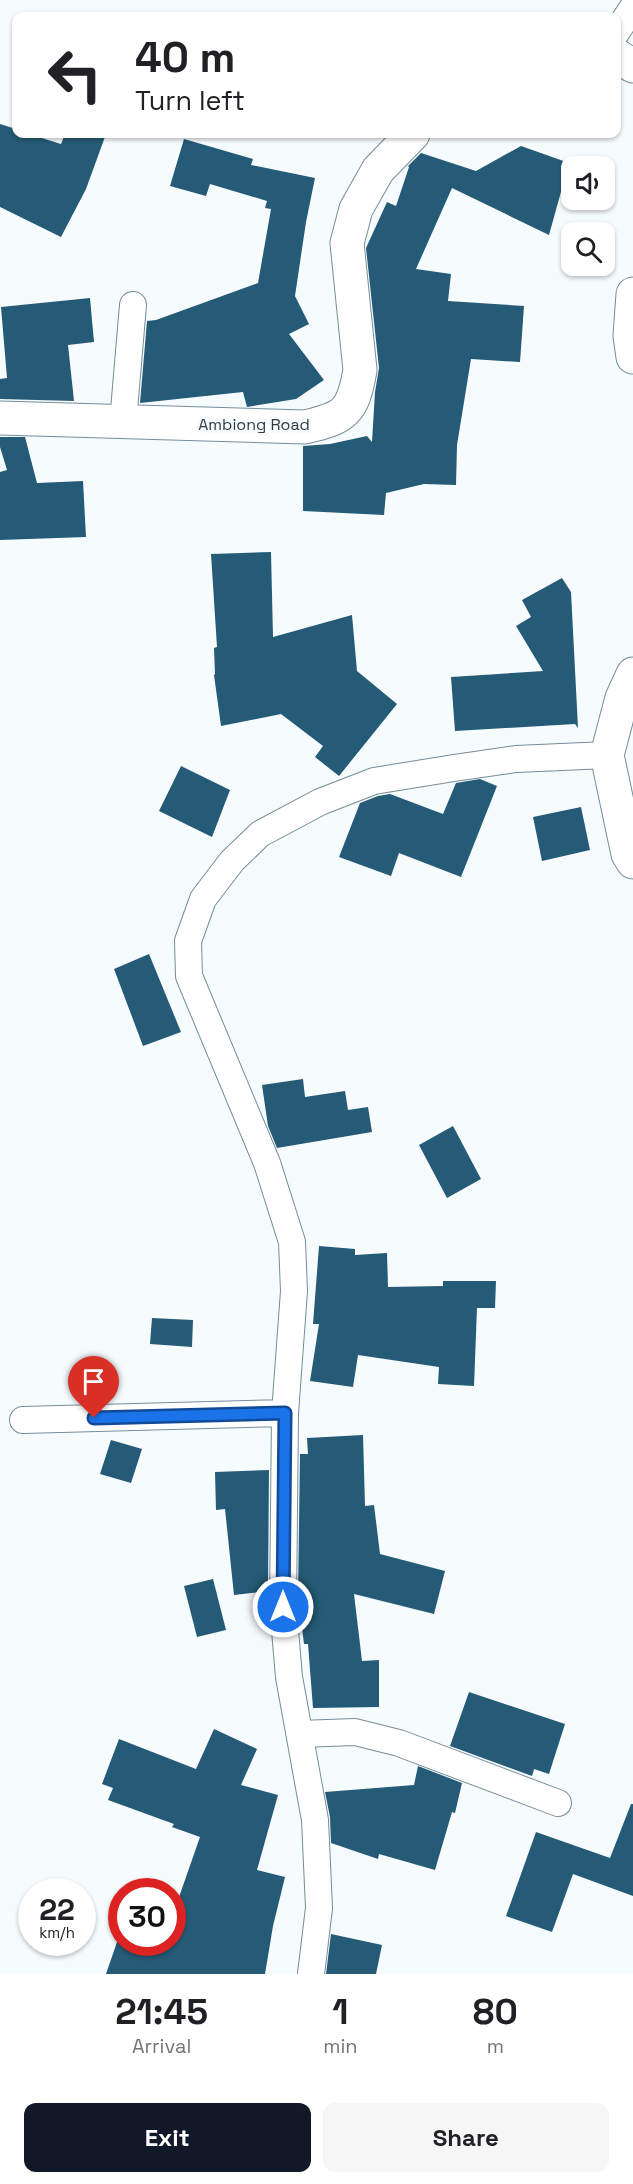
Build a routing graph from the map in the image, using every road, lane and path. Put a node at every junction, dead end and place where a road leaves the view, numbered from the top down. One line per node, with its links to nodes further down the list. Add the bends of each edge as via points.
1 (633, 7): 2 (street)
2 (621, 25)
3 (409, 138): 8 (main road, Ambiong Road, via 378,170 356,209 347,243 360,370 357,391 346,411 331,421 305,427)
4 (633, 294): 6 (main road)
5 (133, 305): 8 (street)
6 (633, 357)
7 (0, 418): 8 (main road, Ambiong Road)
8 (123, 422)
9 (633, 674): 10 (main road, via 622,698)
10 (607, 755): 11 (main road); 12 (street, via 516,759 374,781 320,802 260,834 232,861 203,899 188,941 189,976 267,1163 292,1242 294,1291)
11 (633, 862)
12 (285, 1413): 13 (street); 14 (street, via 283,1607 289,1677)
13 (23, 1420)
14 (300, 1734): 15 (street, via 355,1732 399,1743); 16 (street, via 315,1820 319,1908)
15 (558, 1803)
16 (310, 1974)

